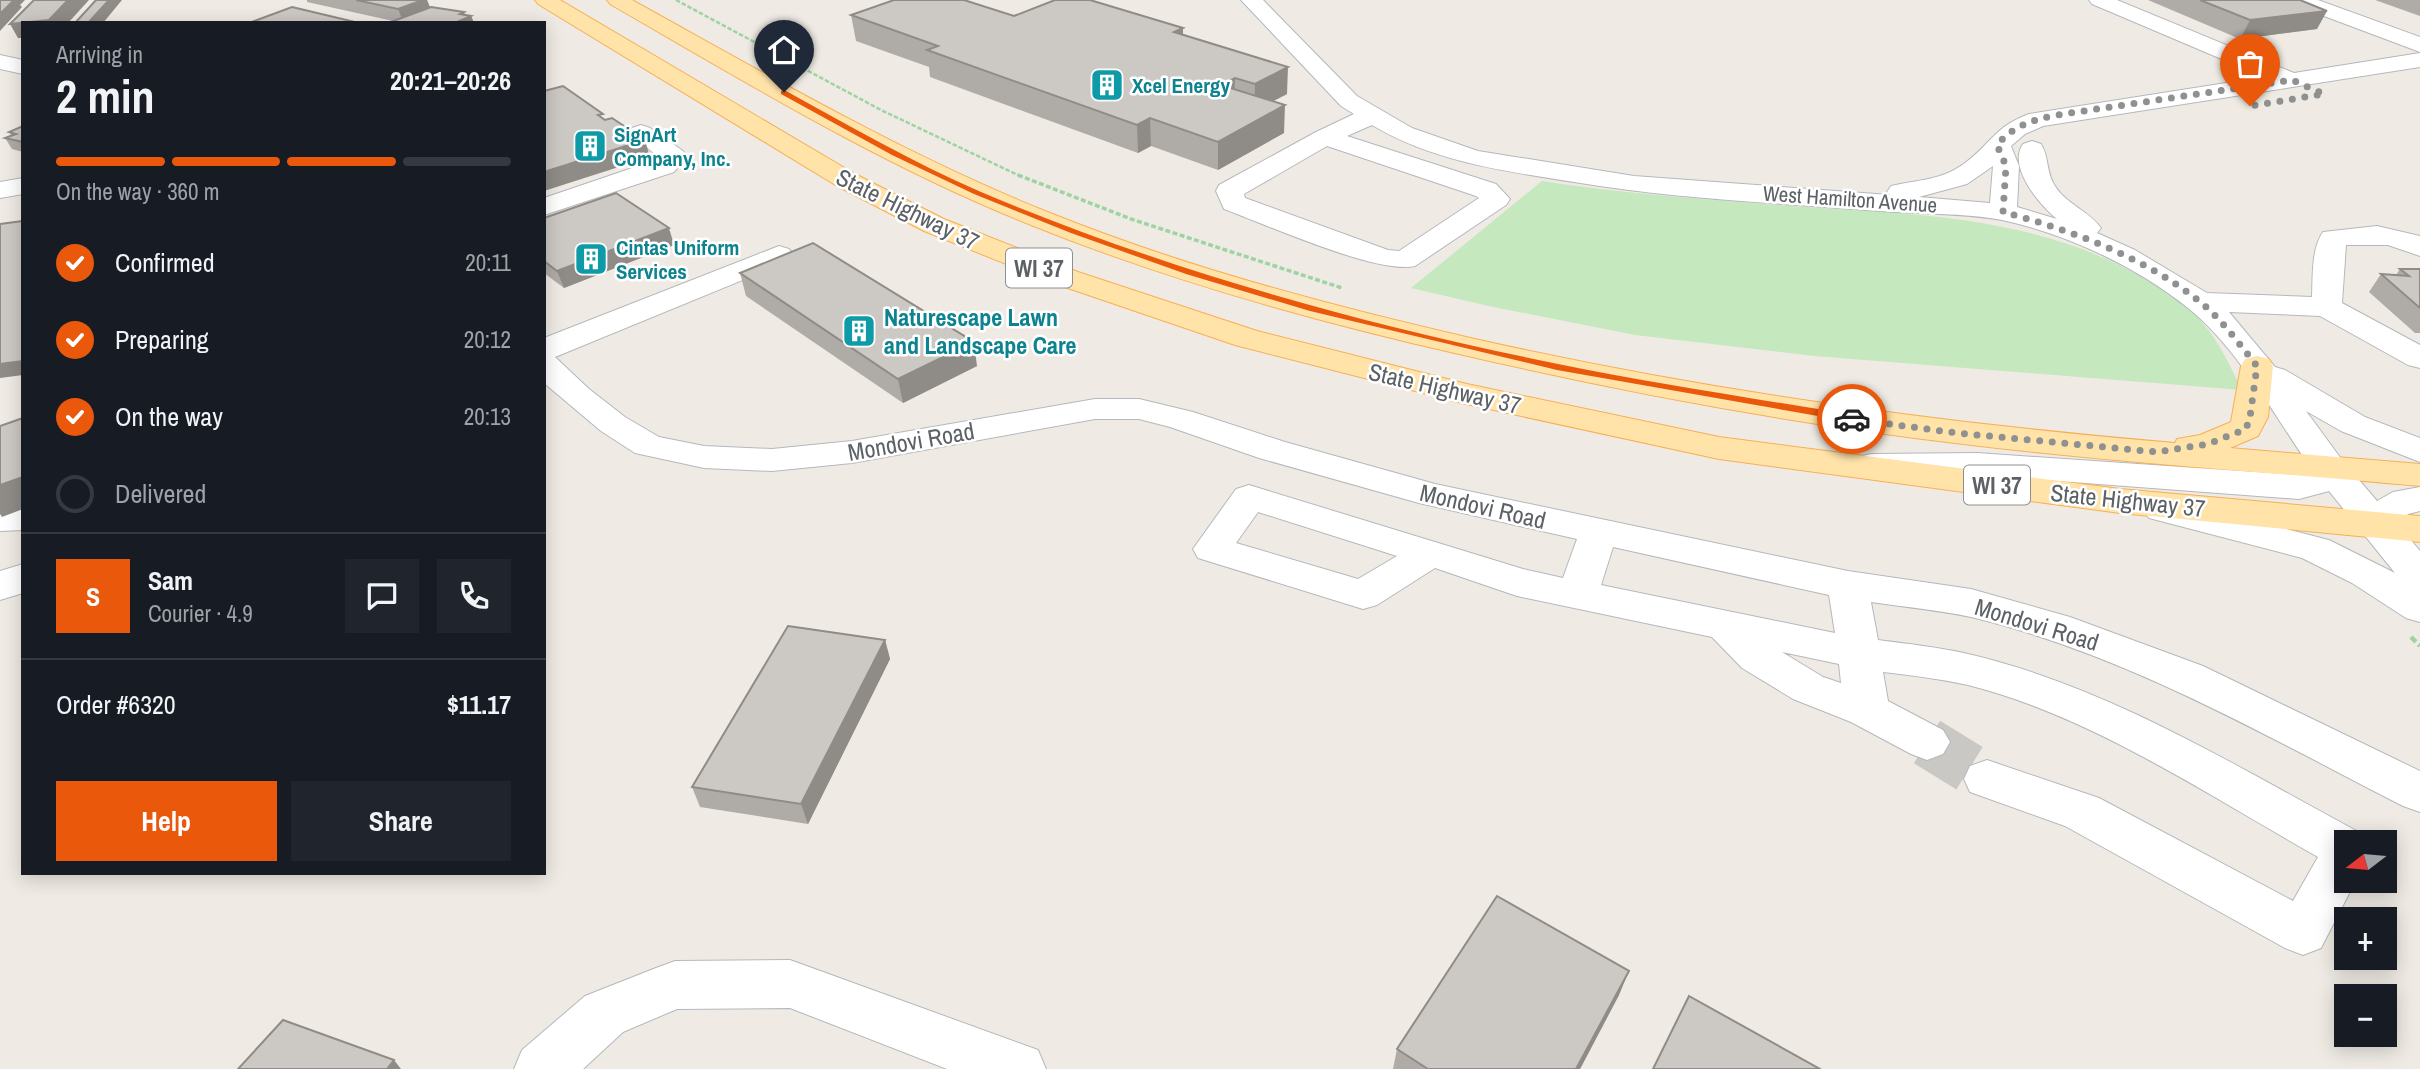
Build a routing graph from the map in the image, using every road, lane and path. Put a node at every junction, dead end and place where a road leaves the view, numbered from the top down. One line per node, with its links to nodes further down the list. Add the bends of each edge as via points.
1 (545, 0): 35 (main road, State Highway 37 / WI 37, via 858,186 934,225 1126,300 1246,338 1466,394 1719,448)
2 (617, 0): 34 (main road, State Highway 37 / WI 37, via 976,193 1189,272 1313,309 1557,367 1701,394 1957,433)
3 (1251, 0): 13 (street, West Hamilton Avenue, via 1349,101)
4 (2099, 0): 10 (street)
5 (2299, 0): 6 (street)
6 (2420, 45)
7 (2420, 60): 10 (street)
8 (0, 62): 9 (street)
9 (21, 67)
10 (2292, 80): 12 (street); 17 (street, via 2038,119 2007,133)
11 (2420, 80): 12 (street)
12 (2324, 94): 16 (street, via 2077,132)
13 (1373, 115): 15 (street); 20 (street, West Hamilton Avenue, via 1403,133 1474,158 1633,184)
14 (640, 133): 21 (street, via 674,156 665,166)
15 (1325, 137): 15 (street, via 1229,191 1234,203 1384,258 1405,260 1496,199 1486,190)
16 (2032, 149): 17 (street); 25 (street, via 2032,163 2044,195)
17 (2002, 155): 20 (street, via 1946,182 1908,191); 22 (street)
18 (21, 186): 19 (street)
19 (0, 190)
20 (1829, 197): 22 (street, West Hamilton Avenue)
21 (546, 206)
22 (2003, 212): 25 (street, West Hamilton Avenue, via 2075,234)
23 (2420, 247): 27 (street, via 2383,234 2333,238)
24 (779, 255): 28 (street)
25 (2125, 256): 26 (street, West Hamilton Avenue)
26 (2200, 302): 27 (street); 30 (street, West Hamilton Avenue)
27 (2327, 307): 29 (street)
28 (546, 349)
29 (2420, 358)
30 (2257, 366): 33 (street, via 2340,417); 34 (main road, via 2246,429 2208,444); 36 (street, West Hamilton Avenue)
31 (546, 369): 32 (street, Mondovi Road)
32 (560, 401): 44 (street, Mondovi Road, via 648,445 704,457 772,460 852,452 1095,409 1139,409 1432,495)
33 (2420, 451)
34 (2157, 452): 36 (main road, State Highway 37 / WI 37)
35 (1855, 466): 36 (street, via 1976,464 2299,487 2316,483); 39 (main road, State Highway 37 / WI 37)
36 (2329, 468): 37 (main road, State Highway 37 / WI 37); 42 (street, West Hamilton Avenue)
37 (2420, 475)
38 (2420, 499): 42 (street, via 2394,505)
39 (2140, 502): 42 (main road, State Highway 37 / WI 37); 51 (street, via 2315,550 2366,573)
40 (21, 518): 41 (street)
41 (0, 519)
42 (2378, 526): 43 (main road, State Highway 37 / WI 37); 46 (street, West Hamilton Avenue)
43 (2420, 530)
44 (1598, 533): 48 (street, Mondovi Road); 50 (street)
45 (1431, 552): 50 (street, via 1517,582)
46 (2420, 577)
47 (21, 579): 49 (street)
48 (1848, 585): 53 (street); 57 (street, Mondovi Road, via 1970,603 2070,632 2188,677)
49 (0, 586)
50 (1578, 594): 52 (street)
51 (2420, 608)
52 (1723, 624): 53 (street); 54 (street, via 1757,657 1808,688)
53 (1859, 653): 54 (street); 58 (street, via 1969,671 2035,691 2111,722)
54 (1867, 709): 55 (street)
55 (1927, 742)
56 (1987, 779): 59 (street, via 2082,812 2303,932)
57 (2420, 793)
58 (2334, 842)
59 (2334, 874)
60 (542, 1069): 61 (street, via 604,1014 675,985 790,984)
61 (1018, 1069)

